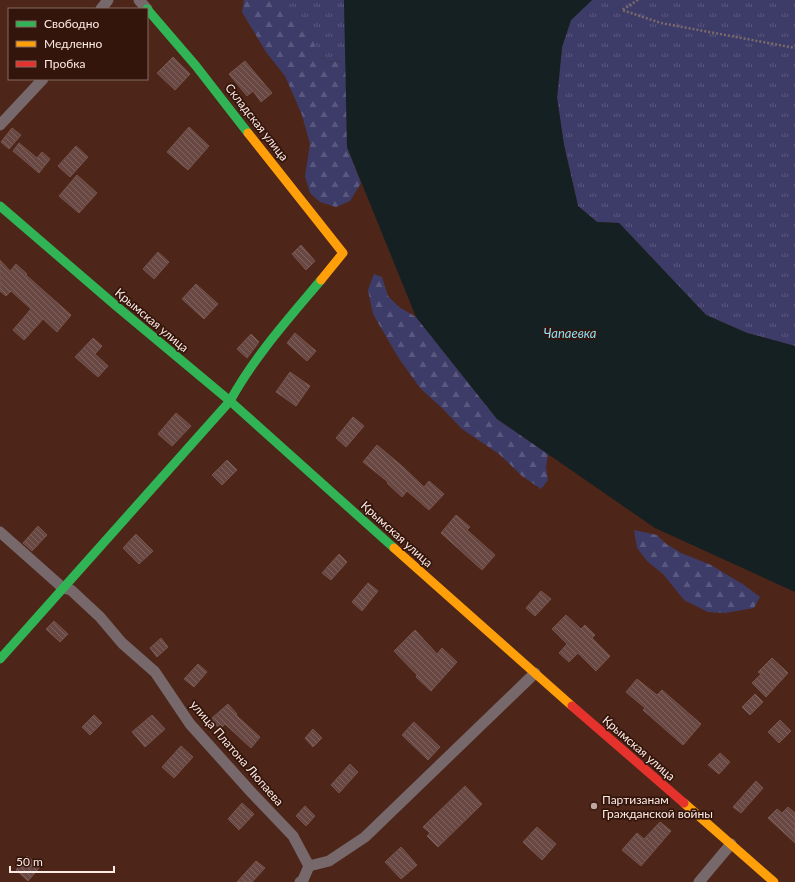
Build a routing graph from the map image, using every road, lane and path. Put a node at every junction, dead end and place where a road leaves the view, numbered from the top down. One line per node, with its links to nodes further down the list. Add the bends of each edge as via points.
1 (108, 0): 4 (street)
2 (139, 0): 5 (street, Складская улица)
3 (638, 0): 7 (path, via 622,10 661,23)
4 (102, 8)
5 (146, 8)
6 (148, 10): 11 (street, Складская улица, via 196,66 343,253 280,330 240,383)
7 (795, 48)
8 (41, 80): 9 (street)
9 (0, 126)
10 (0, 206): 11 (street, Крымская улица)
11 (230, 401): 13 (street); 15 (street, Крымская улица)
12 (0, 532): 13 (street, улица Платона Люпаева)
13 (63, 588): 14 (street); 17 (street, улица Платона Люпаева, via 71,590 100,617 122,643 155,672 190,724 293,836)
14 (0, 659)
15 (535, 673): 16 (street, Крымская улица); 17 (street, via 366,837 329,860)
16 (731, 844): 19 (street); 20 (street, Крымская улица)
17 (309, 866): 18 (street)
18 (300, 882)
19 (699, 882)
20 (774, 882)

